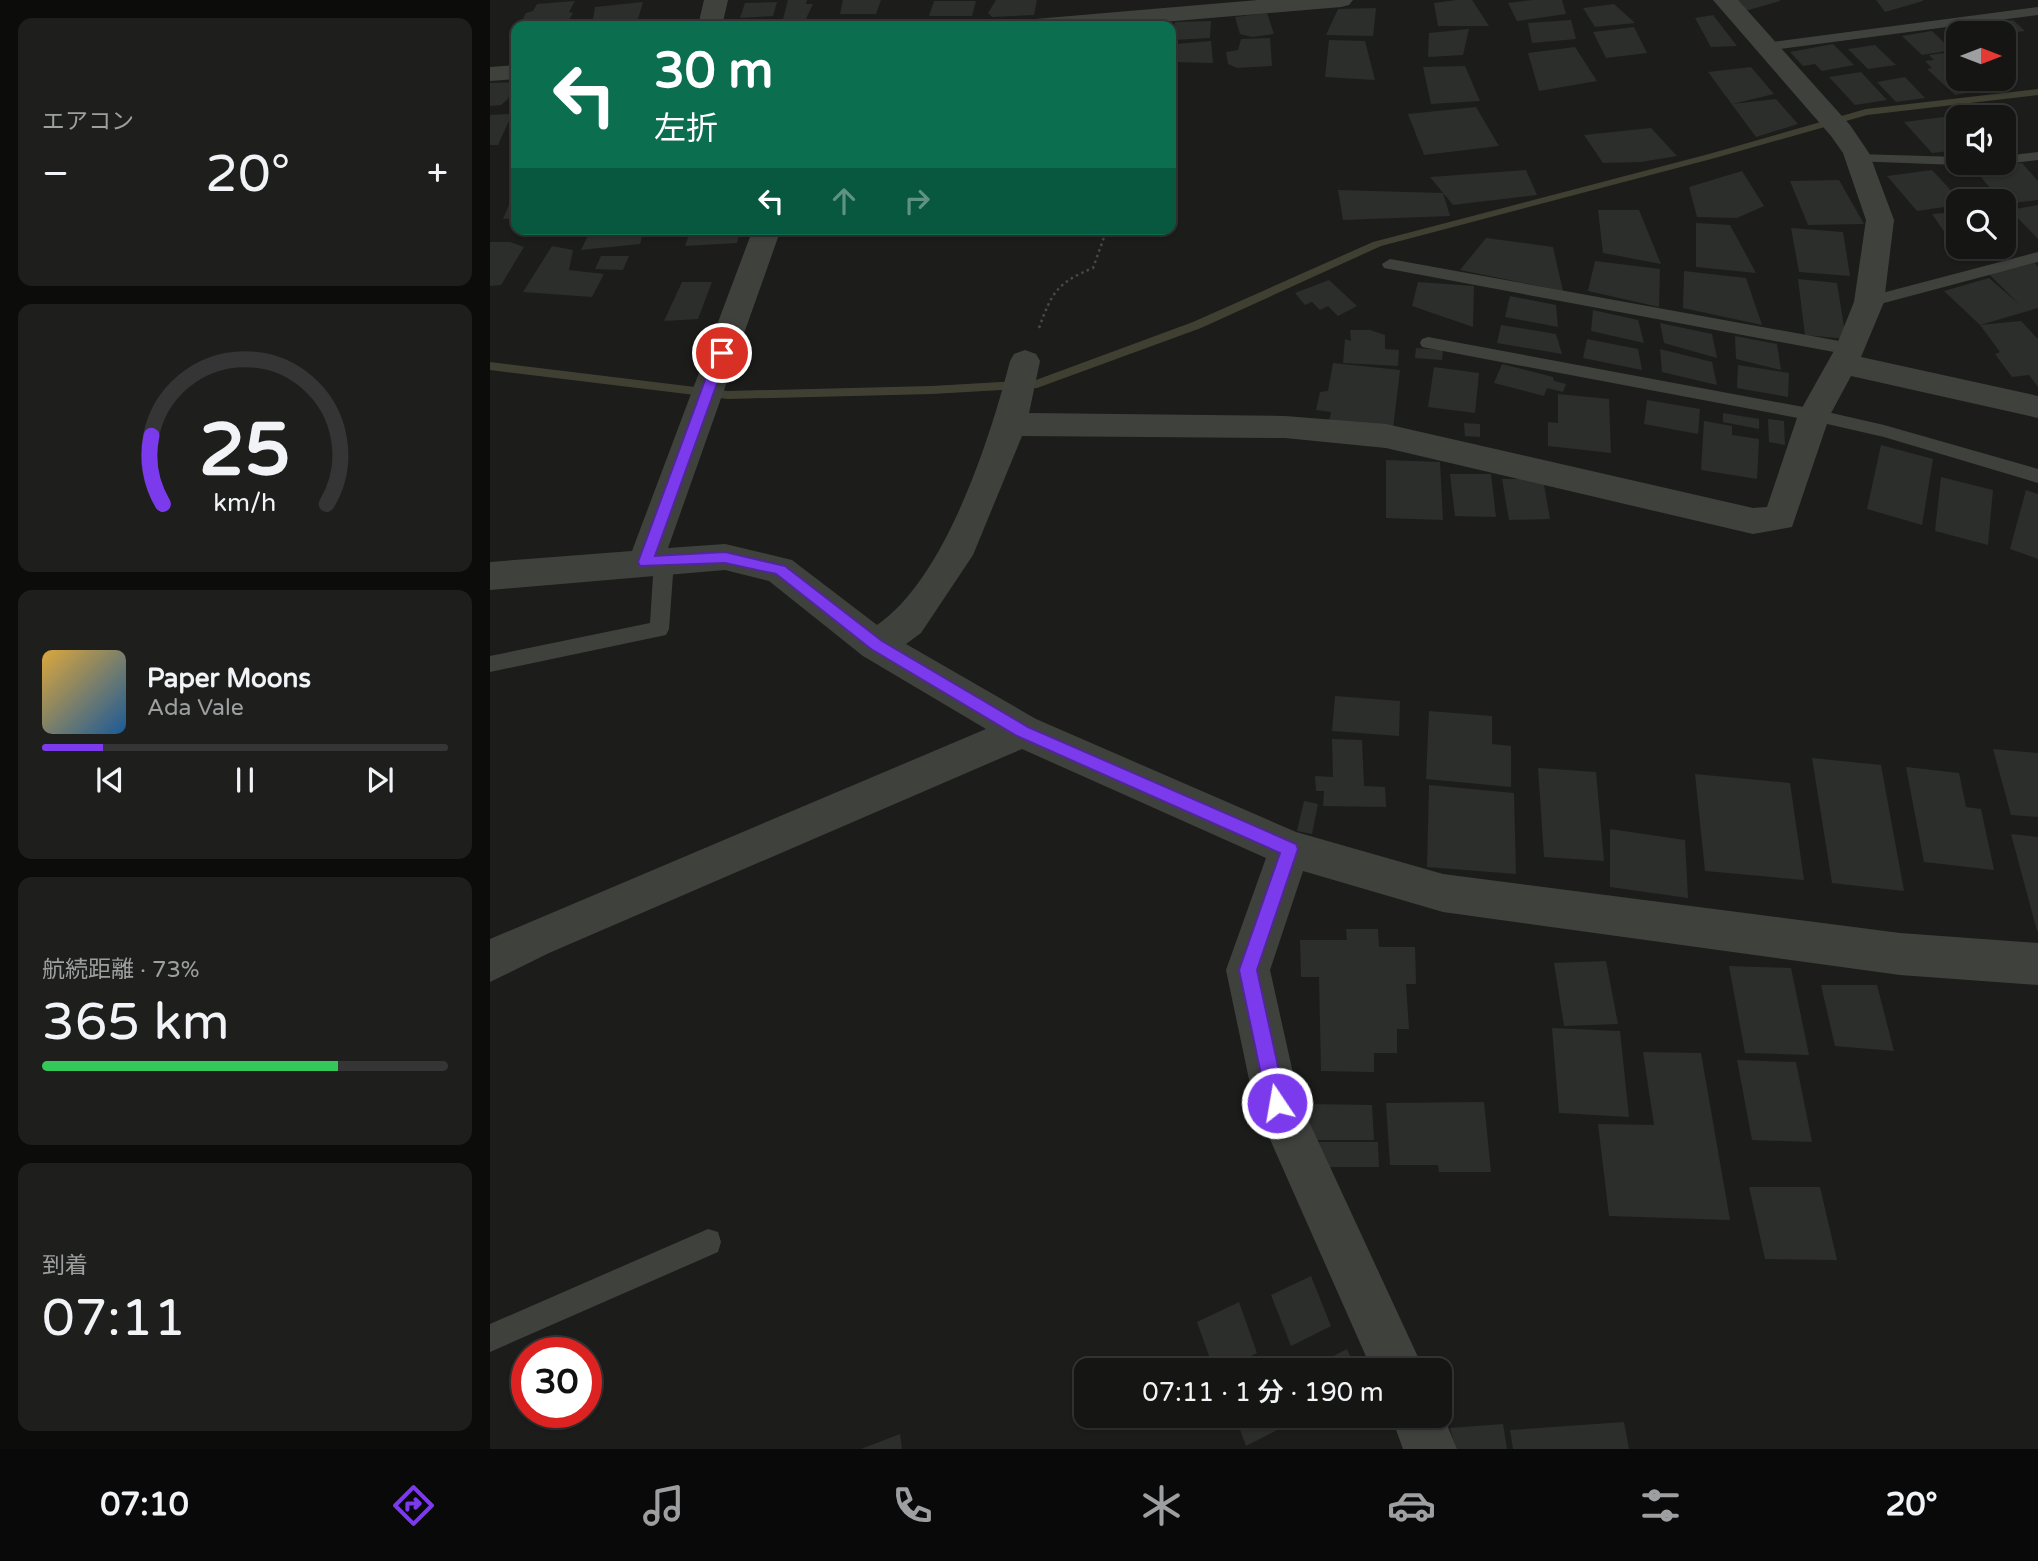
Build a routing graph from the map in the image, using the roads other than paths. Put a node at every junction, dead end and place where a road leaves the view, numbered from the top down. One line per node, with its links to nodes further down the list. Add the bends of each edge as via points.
1 (716, 0): 5 (street)
2 (1341, 0): 6 (street)
3 (1725, 0): 7 (street)
4 (2038, 10): 7 (lane)
5 (711, 21)
6 (1094, 21)
7 (1764, 47): 11 (street, via 1841,131)
8 (511, 72): 9 (street)
9 (490, 74)
10 (2038, 156): 12 (lane)
11 (1857, 158): 13 (lane); 17 (street, via 1880,220)
12 (2016, 159)
13 (1946, 161)
14 (765, 235): 23 (street)
15 (2038, 257): 17 (lane)
16 (1390, 264): 19 (lane)
17 (1869, 302): 19 (street)
18 (1428, 343): 21 (lane)
19 (1846, 356): 20 (street); 21 (street)
20 (2038, 407)
21 (1814, 415): 22 (lane); 25 (street, via 1780,518 1753,521 1387,436 1285,427 1019,390 961,546 908,623)
22 (2038, 476)
23 (655, 561): 24 (street); 25 (street, via 725,557 780,570); 26 (lane, via 659,629)
24 (490, 576)
25 (876, 645): 27 (street)
26 (490, 664)
27 (1022, 731): 28 (street); 29 (street)
28 (1290, 849): 30 (street, via 1443,893 1900,954); 33 (street, via 1248,970 1277,1103)
29 (490, 961)
30 (2038, 964)
31 (708, 1242): 32 (lane)
32 (490, 1338)
33 (1393, 1358)
34 (1422, 1428): 35 (street)
35 (1430, 1449)

